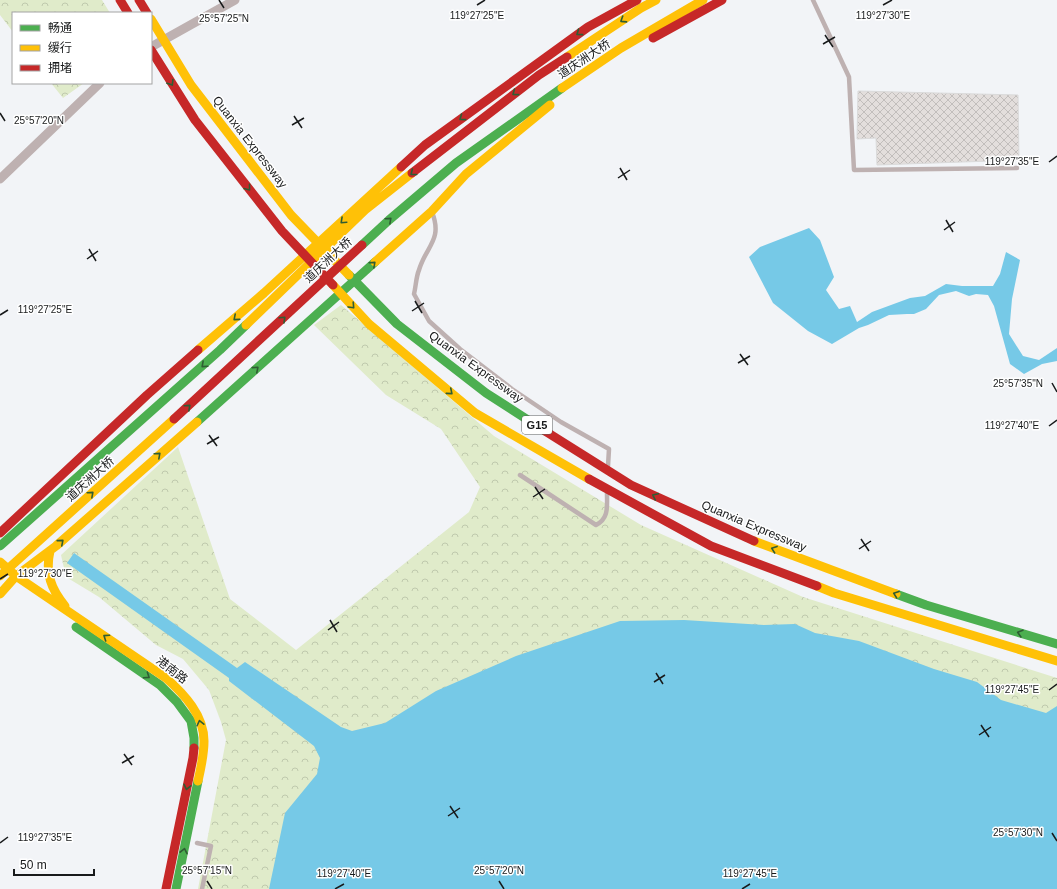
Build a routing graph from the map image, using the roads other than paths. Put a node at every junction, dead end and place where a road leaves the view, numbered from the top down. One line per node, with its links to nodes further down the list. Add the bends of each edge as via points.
1 (120, 0): 9 (main road)
2 (139, 0): 10 (main road)
3 (235, 0): 12 (street)
4 (637, 0): 19 (main road, one-way to 19, via 588,27 425,145 264,293 142,400)
5 (656, 0): 20 (main road, 道庆洲大桥, one-way to 20, via 539,75 365,210 220,350)
6 (703, 0): 23 (main road, 道庆洲大桥, one-way to 6, via 223,375 389,220 456,163 621,48)
7 (722, 0): 17 (main road, via 619,57 540,113 466,174)
8 (813, 0): 15 (lane, via 849,77 854,170)
9 (127, 12)
10 (146, 12)
11 (152, 21): 27 (main road, Quanxia Expressway / G15, one-way to 11, via 926,605 758,543 631,485 486,393 397,324 291,214 191,85)
12 (152, 47)
13 (152, 50): 28 (main road, G15, one-way to 28, via 195,120 282,231 369,324 475,413 711,546 834,593)
14 (99, 84): 16 (street)
15 (1017, 168)
16 (0, 180)
17 (432, 211): 18 (lane, via 436,232 419,269 414,294 429,321 460,349 560,422 609,450 606,512 603,521 596,526); 21 (main road, one-way to 17)
18 (520, 475)
19 (0, 533)
20 (0, 546)
21 (50, 551): 24 (main road); 26 (main road, via 46,562 51,584 61,601)
22 (0, 562): 24 (main road, 港南路)
23 (0, 575): 24 (main road, 港南路)
24 (13, 579): 25 (main road); 26 (main road, 港南路); 30 (main road, 港南路, one-way to 30, via 160,685 191,721 194,738 193,758)
25 (0, 594)
26 (74, 615): 31 (main road, 港南路, one-way to 26, via 202,761 204,740 198,715 182,692 166,678)
27 (1057, 644)
28 (1057, 661)
29 (197, 843): 32 (lane, via 211,846)
30 (166, 889)
31 (176, 889)
32 (202, 889)

